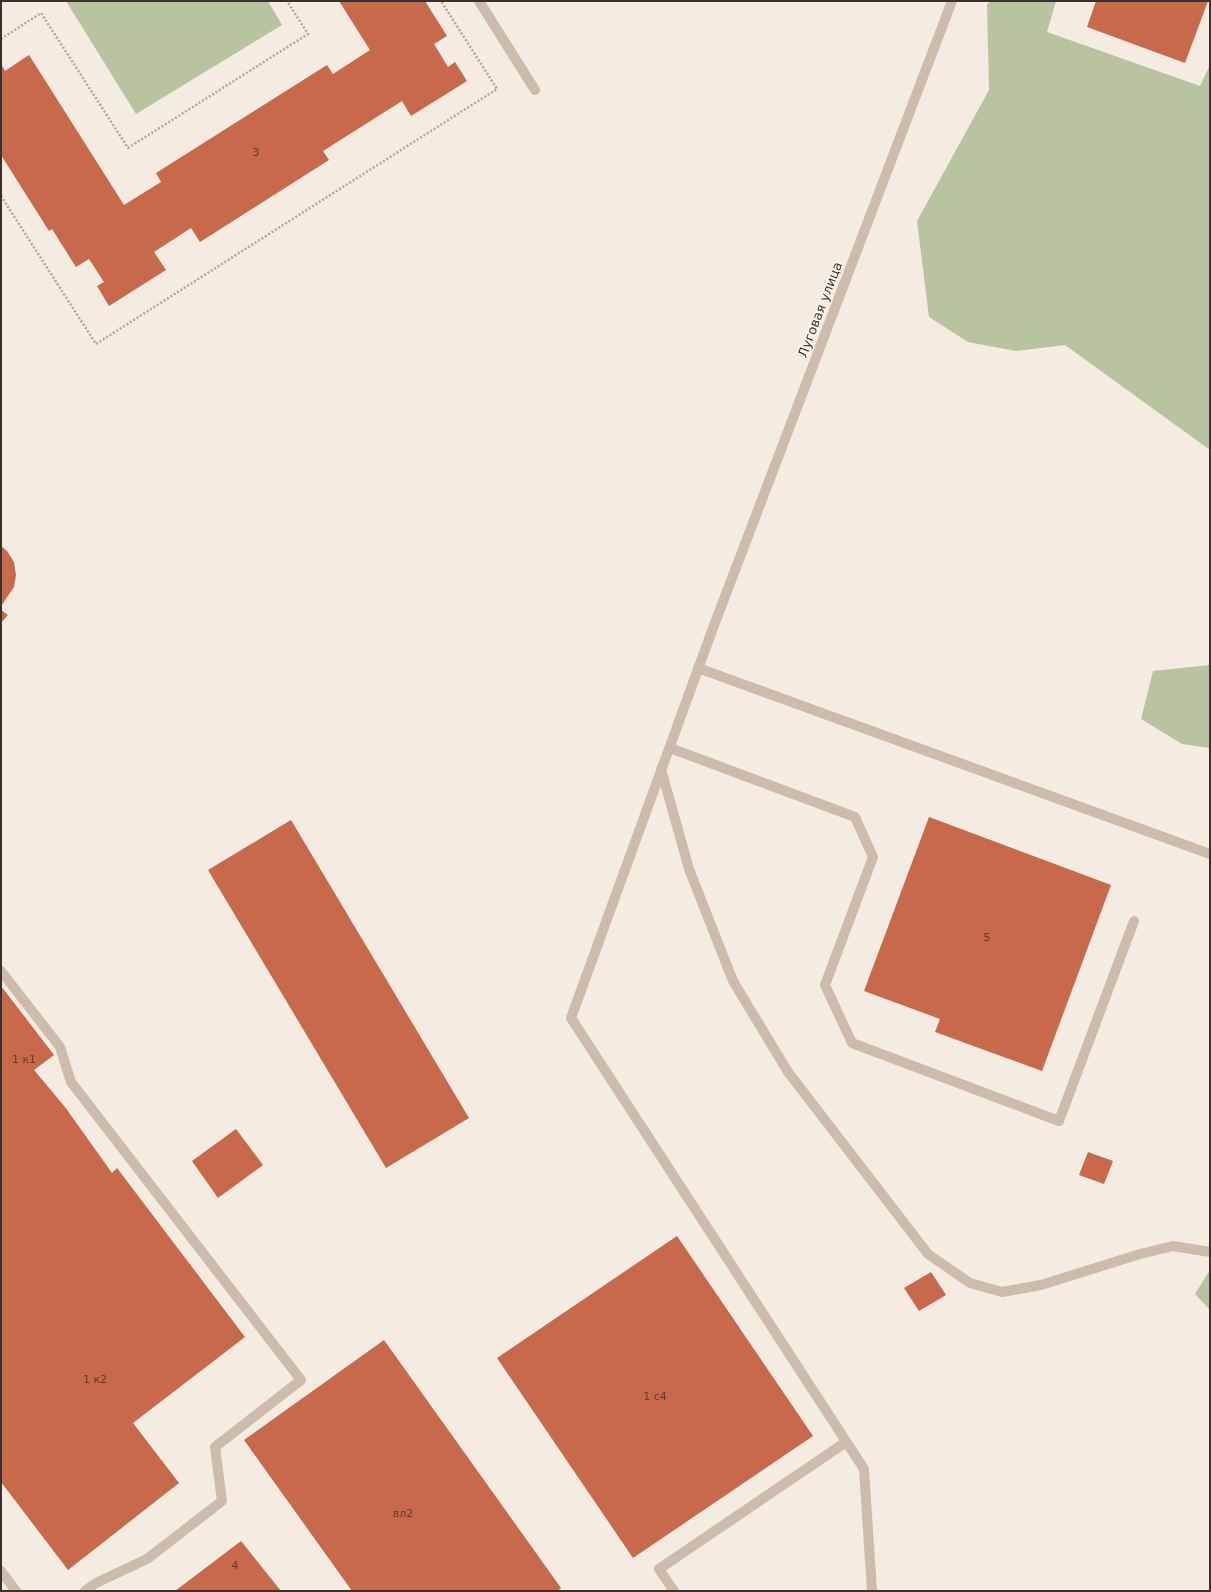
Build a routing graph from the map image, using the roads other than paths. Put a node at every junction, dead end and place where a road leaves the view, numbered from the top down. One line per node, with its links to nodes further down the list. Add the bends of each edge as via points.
1 (479, 1): 3 (street)
2 (952, 1): 4 (street, Луговая улица)
3 (535, 90)
4 (698, 668): 5 (street, Луговая улица); 7 (street)
5 (670, 748): 6 (street, Луговая улица); 8 (street, via 855,816 873,857 825,985 852,1043 1059,1121)
6 (661, 770): 10 (street, via 689,869 733,981 788,1072 928,1254 970,1283 1002,1292 1041,1285 1173,1246); 11 (street, Луговая улица, via 571,1018)
7 (1210, 854)
8 (1134, 921)
9 (1, 971): 14 (street, via 60,1047 71,1082 301,1380 215,1447 222,1501 147,1559 96,1583)
10 (1210, 1252)
11 (846, 1442): 15 (street, via 659,1569); 16 (street, via 864,1469)
12 (1, 1571): 13 (street)
13 (16, 1591)
14 (85, 1591)
15 (674, 1591)
16 (872, 1591)

